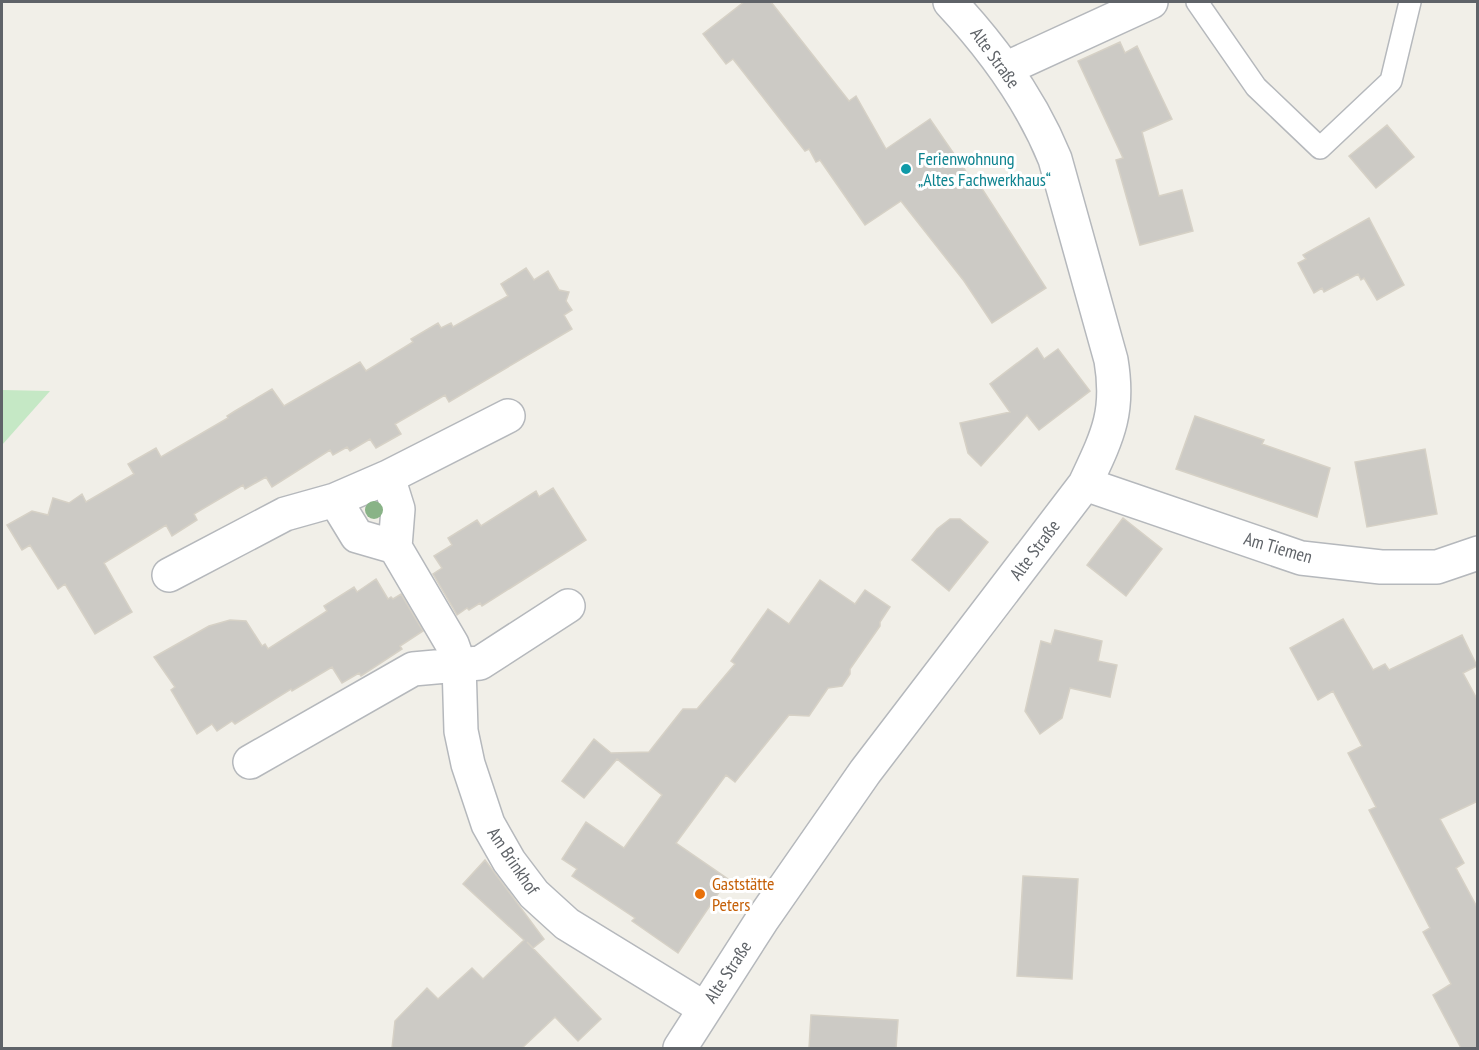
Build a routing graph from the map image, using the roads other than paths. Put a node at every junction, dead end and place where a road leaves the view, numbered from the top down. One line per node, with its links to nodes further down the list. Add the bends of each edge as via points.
1 (950, 2): 5 (street, Alte Straße)
2 (1151, 2): 5 (street)
3 (1197, 2): 4 (lane, via 1256,87 1320,148 1391,81)
4 (1410, 2)
5 (1005, 69): 8 (street, Alte Straße, via 1055,159 1111,360 1115,385 1113,413 1107,439)
6 (508, 416): 7 (street)
7 (388, 477): 9 (street); 10 (street, via 398,509)
8 (1085, 483): 11 (street, Am Tiemen, via 1300,558 1381,567 1437,567); 16 (street, Alte Straße, via 859,781)
9 (335, 500): 10 (street, via 357,536); 12 (street, via 285,514)
10 (395, 547): 14 (street, Am Brinkhof, via 452,644)
11 (1478, 553)
12 (169, 575)
13 (568, 606): 14 (street, via 480,663)
14 (459, 664): 15 (street, via 413,669); 16 (street, Am Brinkhof, via 461,731 468,764 488,824 509,861 534,894 567,924)
15 (250, 762)
16 (704, 1008): 17 (street, Alte Straße)
17 (680, 1048)

